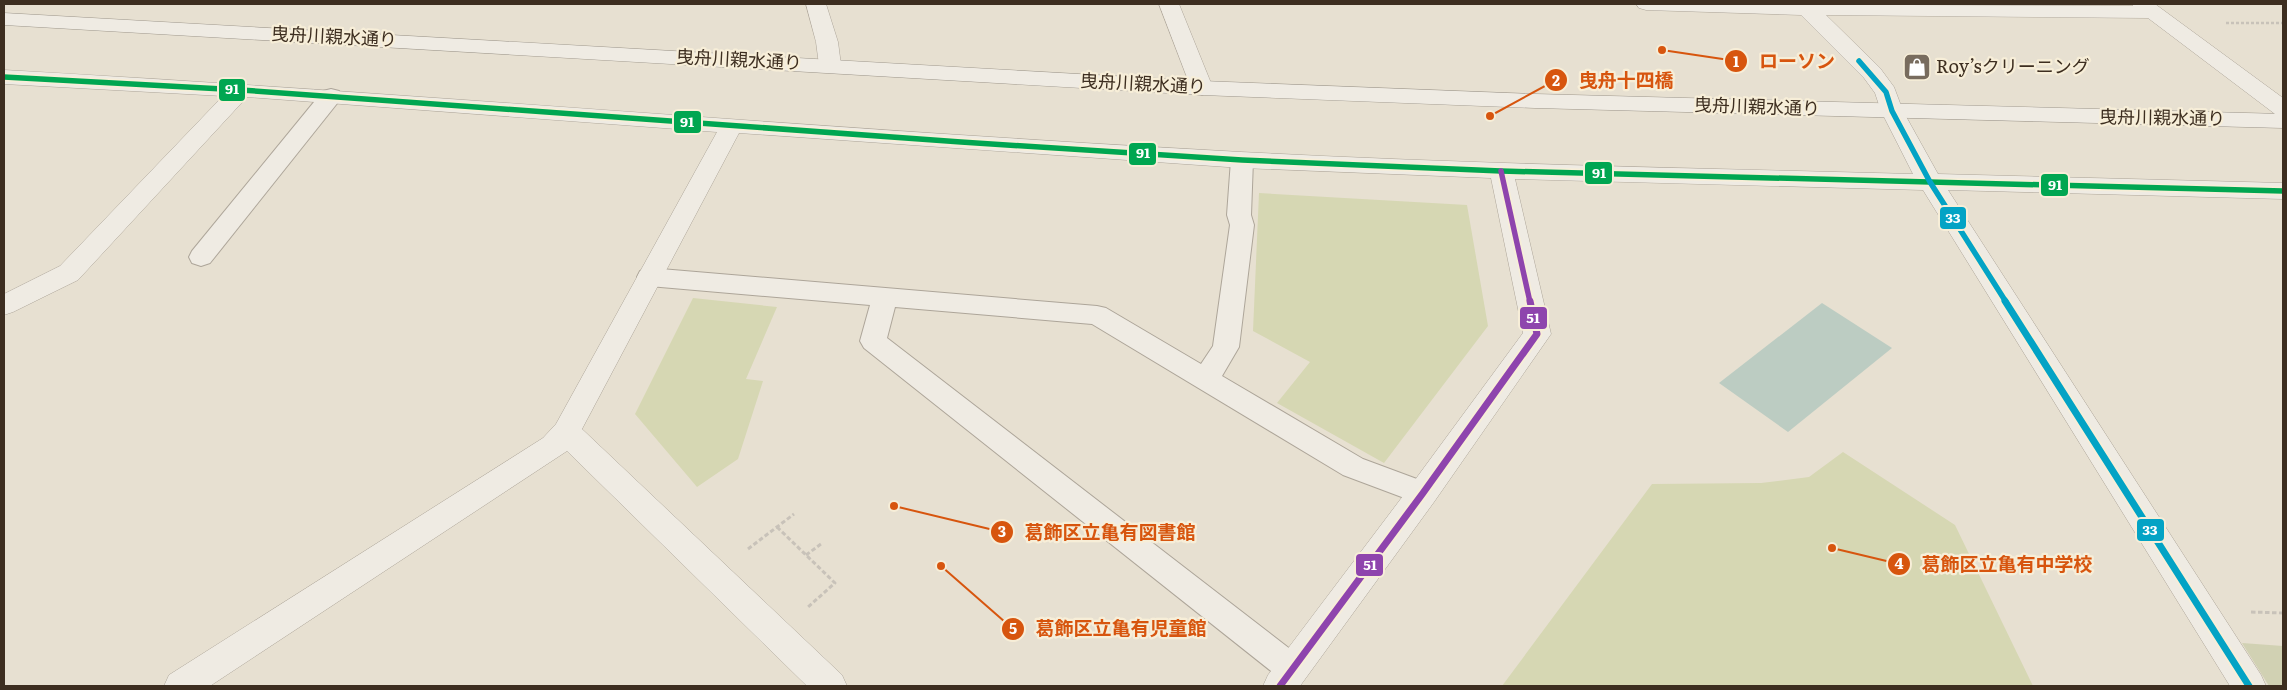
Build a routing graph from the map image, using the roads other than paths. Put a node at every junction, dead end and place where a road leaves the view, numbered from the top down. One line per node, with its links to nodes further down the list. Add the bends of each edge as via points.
1 (816, 4): 7 (street, via 828,42)
2 (1169, 4): 9 (street)
3 (1646, 4): 4 (street)
4 (1805, 6): 5 (street); 13 (street, via 1872,73 1886,92)
5 (2148, 8): 12 (street)
6 (4, 19): 7 (street, 曳舟川親水通り)
7 (830, 65): 9 (street, 曳舟川親水通り)
8 (4, 77): 10 (street)
9 (1202, 88): 13 (street, 曳舟川親水通り)
10 (241, 90): 11 (street); 23 (street, via 69,273)
11 (331, 96): 15 (street); 20 (lane)
12 (2283, 110)
13 (1892, 111): 14 (street, 曳舟川親水通り); 18 (street)
14 (2283, 121)
15 (732, 125): 16 (street); 21 (street)
16 (1242, 160): 17 (street); 24 (lane, via 1239,215 1242,225 1226,347)
17 (1501, 171): 18 (street); 26 (street, via 1537,334)
18 (1930, 182): 19 (street); 30 (street)
19 (2283, 191)
20 (201, 257)
21 (649, 276): 22 (lane); 25 (street)
22 (885, 296): 24 (lane, via 1097,315); 27 (lane, via 873,341)
23 (4, 305)
24 (1206, 380): 26 (lane, via 1353,467)
25 (566, 432): 28 (street, via 553,446); 29 (street)
26 (1423, 493): 27 (street)
27 (1286, 678)
28 (181, 686)
29 (830, 686)
30 (2249, 686)

